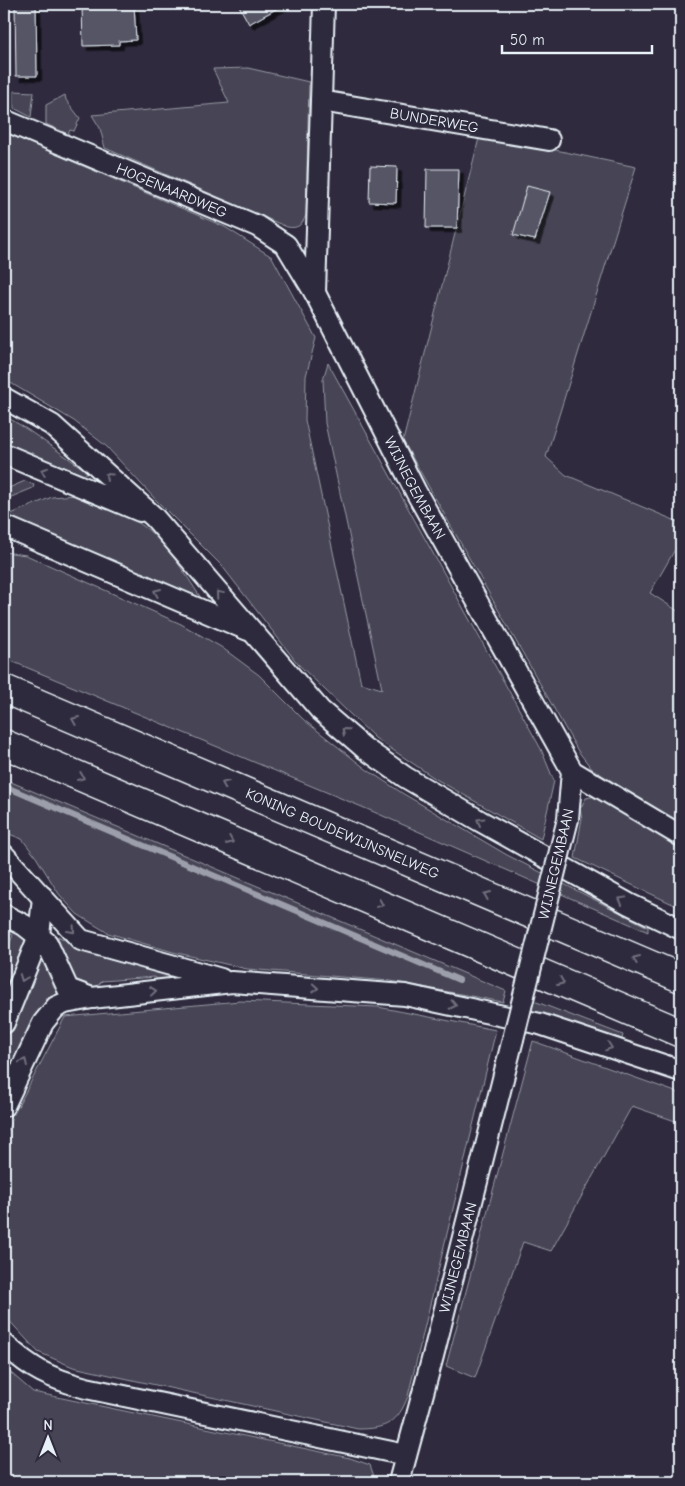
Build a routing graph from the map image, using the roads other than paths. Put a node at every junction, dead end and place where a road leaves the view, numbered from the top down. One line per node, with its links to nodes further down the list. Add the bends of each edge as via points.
1 (324, 4): 2 (street)
2 (321, 101): 4 (street, BUNDERWEG); 5 (street)
3 (4, 120): 5 (street, HOGENAARDWEG, via 257,226 286,245)
4 (549, 140)
5 (315, 293): 13 (street, WIJNEGEMBAAN, via 416,492)
6 (4, 398): 8 (street, one-way to 6, via 52,425)
7 (4, 454): 8 (street, one-way to 7)
8 (154, 517): 10 (street, one-way to 8)
9 (4, 526): 10 (street, one-way to 9)
10 (250, 631): 18 (street, one-way to 10, via 629,904 405,777 364,748 320,710)
11 (4, 689): 20 (highway, KONING BOUDEWIJNSNELWEG, one-way to 11)
12 (4, 744): 24 (highway, one-way to 24)
13 (572, 771): 14 (street); 28 (street, WIJNEGEMBAAN, bridge, via 568,820)
14 (681, 836)
15 (4, 855): 16 (street)
16 (44, 897): 19 (street); 21 (street, one-way to 21, via 81,940)
17 (4, 915): 19 (street)
18 (681, 929)
19 (39, 936): 22 (street, via 50,949 68,989); 23 (street, one-way to 23)
20 (681, 978)
21 (232, 982): 22 (street, one-way to 21); 25 (street, one-way to 25, via 405,995 540,1024)
22 (92, 998): 26 (street, one-way to 22, via 49,1013 65,1003)
23 (4, 1024)
24 (681, 1033)
25 (681, 1072)
26 (4, 1106)
27 (4, 1344): 28 (street, via 29,1367 56,1380)
28 (406, 1454): 29 (street, WIJNEGEMBAAN)
29 (399, 1482)

